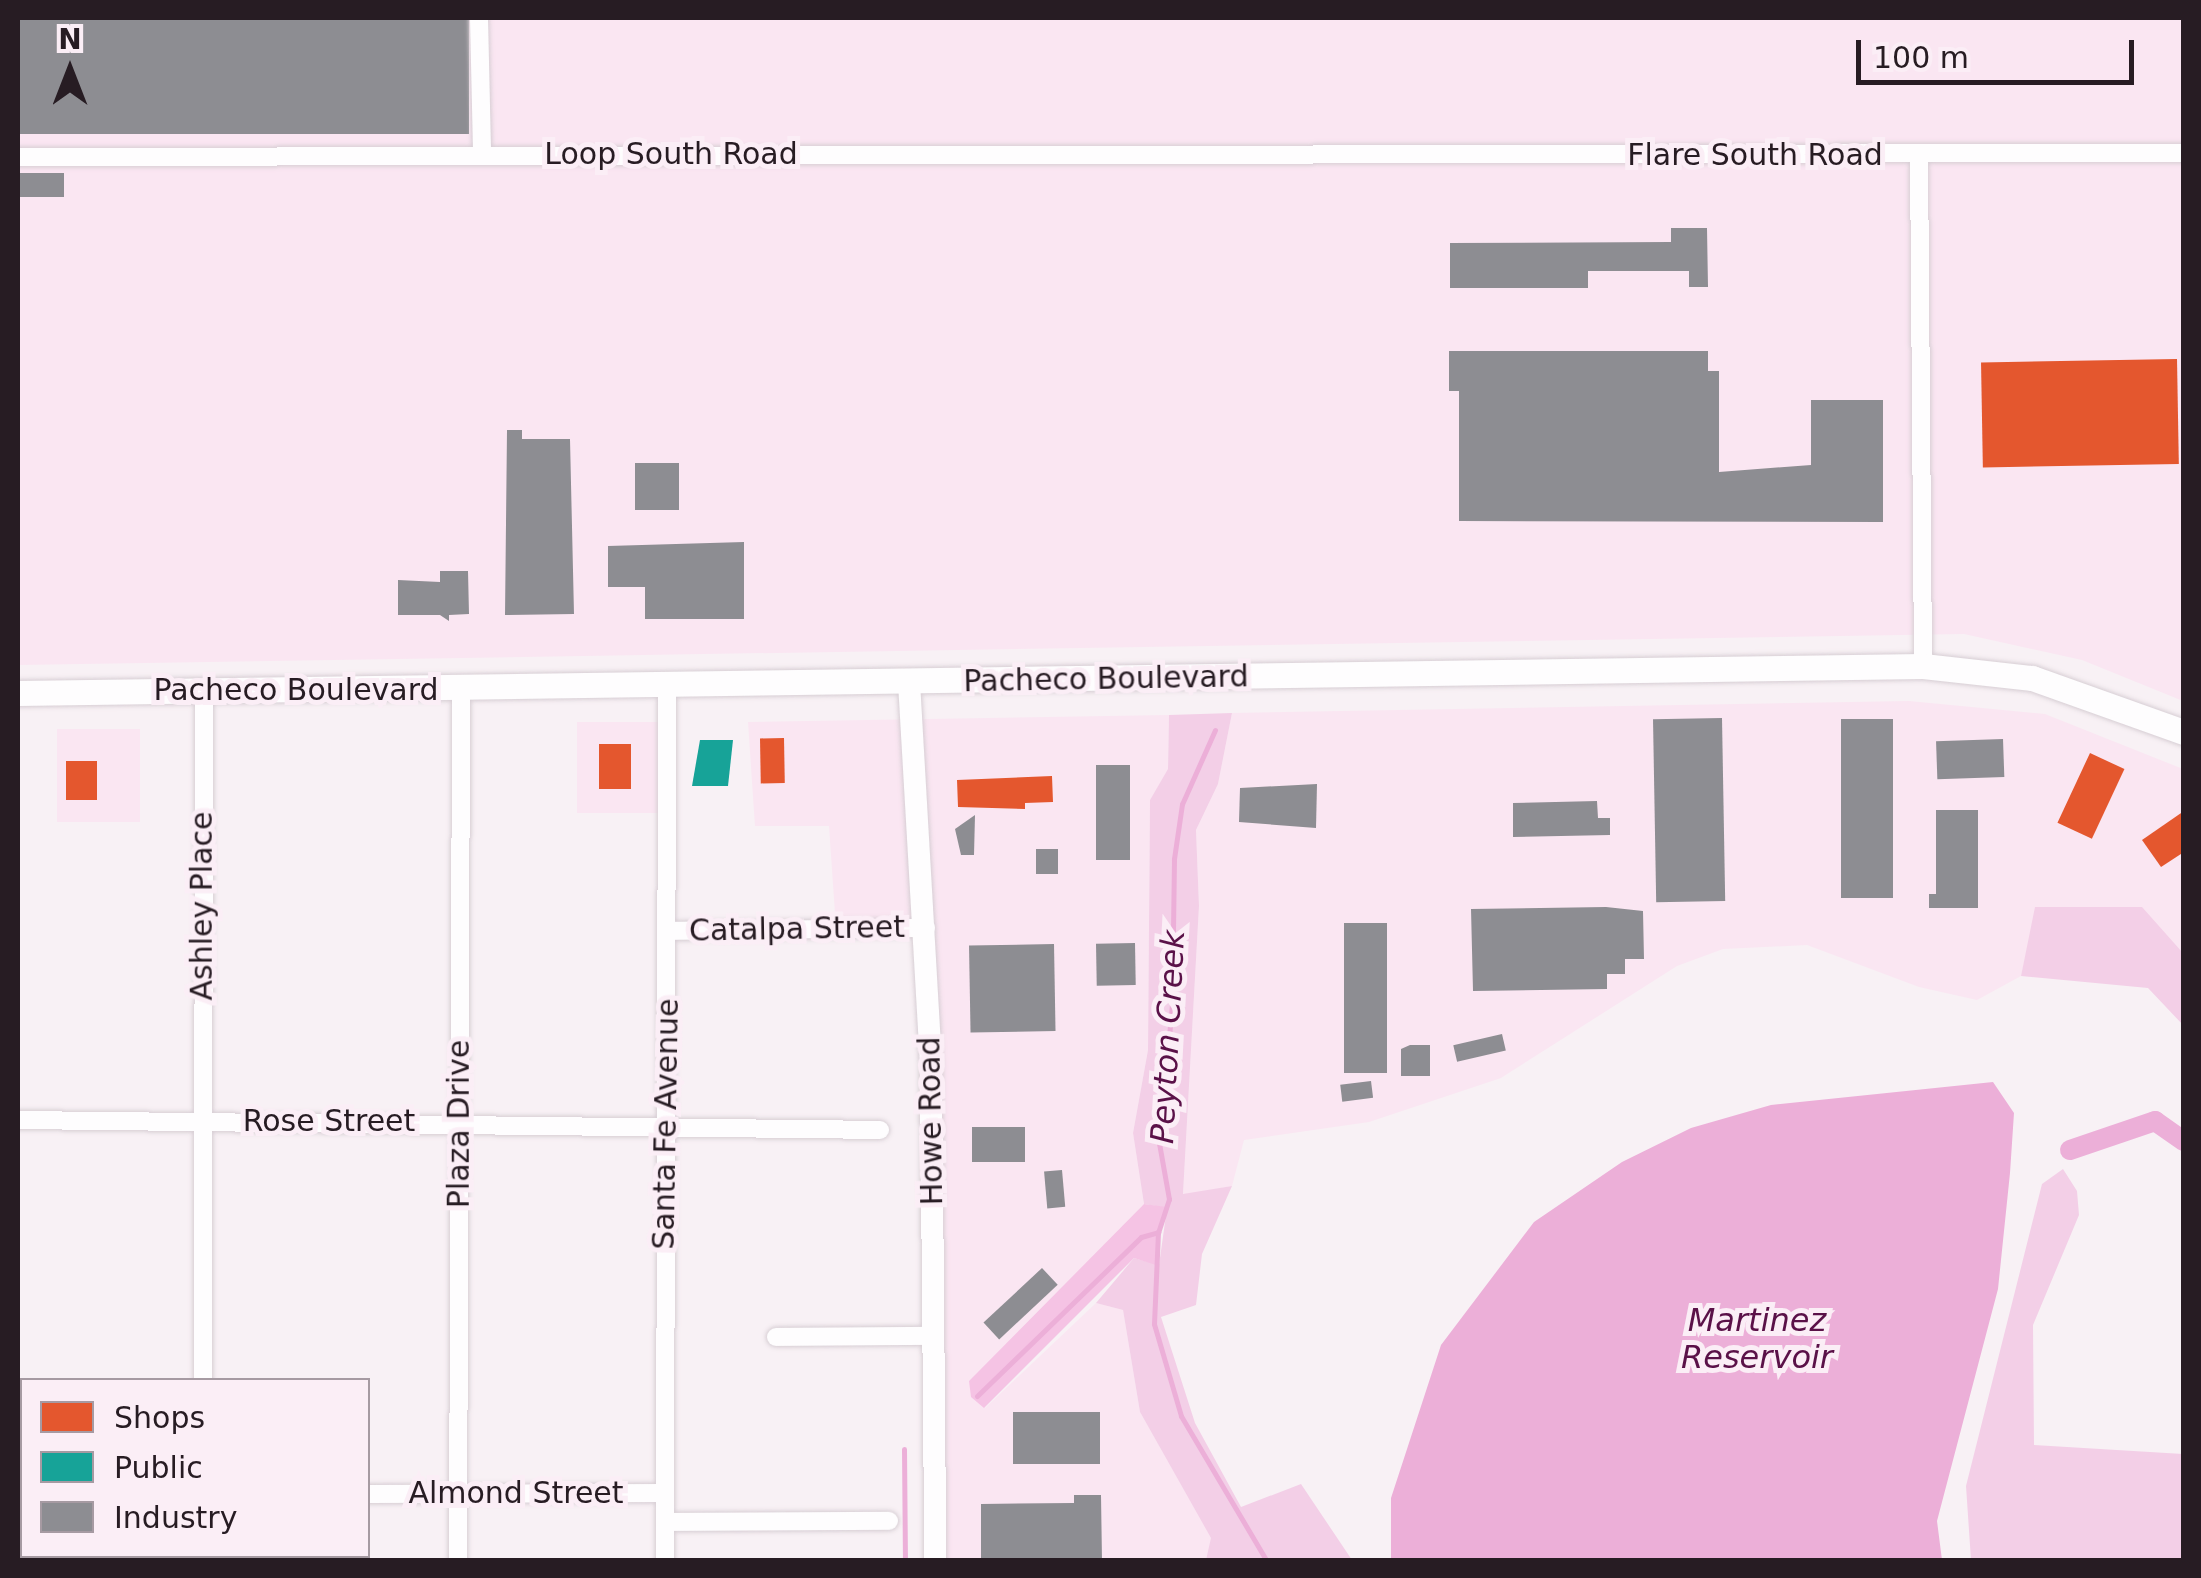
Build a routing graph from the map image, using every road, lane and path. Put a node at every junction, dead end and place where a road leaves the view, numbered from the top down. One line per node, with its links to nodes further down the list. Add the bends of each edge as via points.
1 (479, 18): 4 (street)
2 (1326, 152): 4 (street, Loop South Road); 5 (street, Flare South Road)
3 (2184, 153): 5 (street, Flare South Road)
4 (482, 154): 6 (street, Loop South Road)
5 (1918, 156): 7 (street)
6 (18, 157)
7 (1923, 666): 8 (main road, Pacheco Boulevard); 13 (main road, Pacheco Boulevard, via 2032,678)
8 (909, 682): 9 (main road, Pacheco Boulevard); 14 (street, Howe Road)
9 (667, 687): 10 (main road, Pacheco Boulevard); 15 (street, Santa Fe Avenue)
10 (461, 688): 11 (main road, Pacheco Boulevard); 18 (street, Plaza Drive)
11 (204, 691): 12 (main road, Pacheco Boulevard); 17 (street, Ashley Place)
12 (18, 692)
13 (2184, 732)
14 (926, 928): 15 (street, Catalpa Street); 21 (street, Howe Road)
15 (668, 930): 19 (street, Santa Fe Avenue)
16 (18, 1120): 17 (street, Rose Street)
17 (201, 1121): 18 (street, Rose Street); 23 (street, Ashley Place)
18 (460, 1122): 19 (street, Rose Street); 26 (street, Plaza Drive)
19 (668, 1125): 20 (street, Rose Street); 24 (street, Santa Fe Avenue, via 661,1335)
20 (880, 1130)
21 (934, 1336): 22 (street); 31 (street, Howe Road)
22 (776, 1337)
23 (203, 1378)
24 (665, 1493): 26 (street, Almond Street); 28 (street, Santa Fe Avenue)
25 (370, 1494): 26 (street, Almond Street)
26 (458, 1494): 29 (street, Plaza Drive)
27 (890, 1521): 28 (street, Almond Street)
28 (665, 1522): 30 (street, Santa Fe Avenue)
29 (458, 1560)
30 (665, 1560)
31 (935, 1560)

